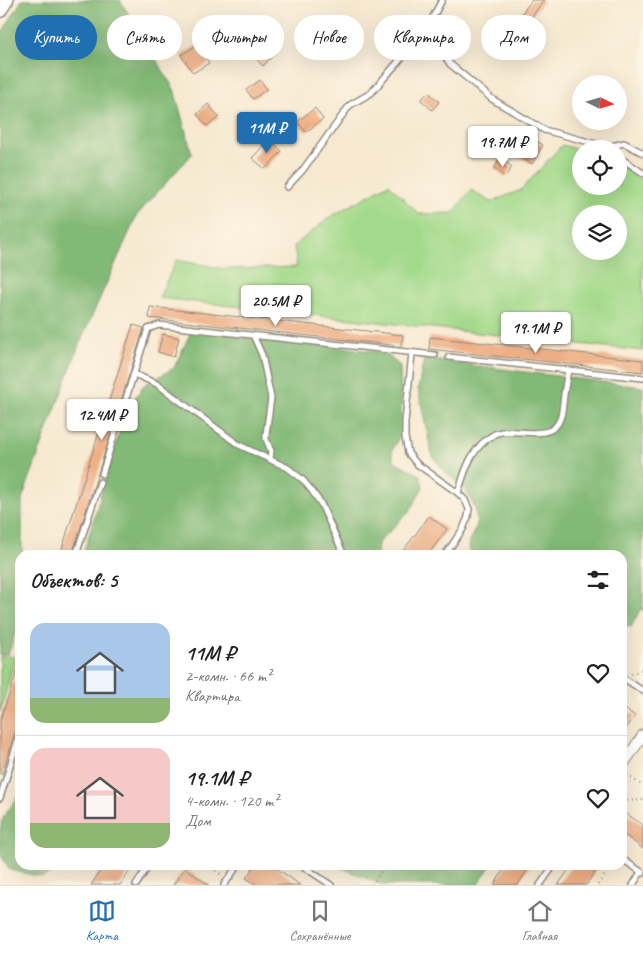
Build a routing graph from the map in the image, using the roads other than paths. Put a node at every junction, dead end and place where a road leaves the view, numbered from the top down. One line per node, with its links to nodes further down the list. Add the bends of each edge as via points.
1 (7, 0): 3 (street)
2 (442, 0): 4 (lane)
3 (0, 11)
4 (434, 15)
5 (400, 60): 12 (lane, via 371,93 350,105)
6 (447, 60): 7 (lane, via 492,99 544,130)
7 (580, 140)
8 (627, 145): 9 (lane)
9 (643, 153)
10 (627, 163): 11 (lane)
11 (643, 174)
12 (287, 187)
13 (253, 335): 14 (lane); 18 (lane, via 159,325 148,329); 20 (lane, via 262,355 271,398 266,434)
14 (412, 353): 15 (lane); 23 (lane, via 405,422 408,452 417,464)
15 (435, 355)
16 (449, 357): 17 (lane)
17 (568, 370): 19 (lane); 23 (lane, via 560,420 555,427 545,433 507,431 494,434 472,454)
18 (134, 374): 20 (lane, via 157,384 239,445); 21 (lane)
19 (643, 378)
20 (270, 459): 25 (lane, via 288,468 312,491)
21 (102, 474)
22 (100, 482): 24 (lane)
23 (458, 493): 26 (lane, via 469,509 468,518)
24 (78, 550)
25 (342, 550)
26 (448, 550)
27 (627, 680): 28 (lane)
28 (643, 691)
29 (643, 735): 32 (street)
30 (15, 750): 31 (lane)
31 (14, 753): 33 (lane)
32 (627, 759)
33 (0, 798)
34 (627, 862): 39 (lane)
35 (146, 870): 40 (lane)
36 (235, 870): 41 (lane)
37 (308, 870): 42 (lane)
38 (550, 870): 43 (lane)
39 (642, 873): 44 (lane)
40 (136, 885)
41 (224, 885)
42 (331, 885)
43 (540, 885)
44 (633, 885)

